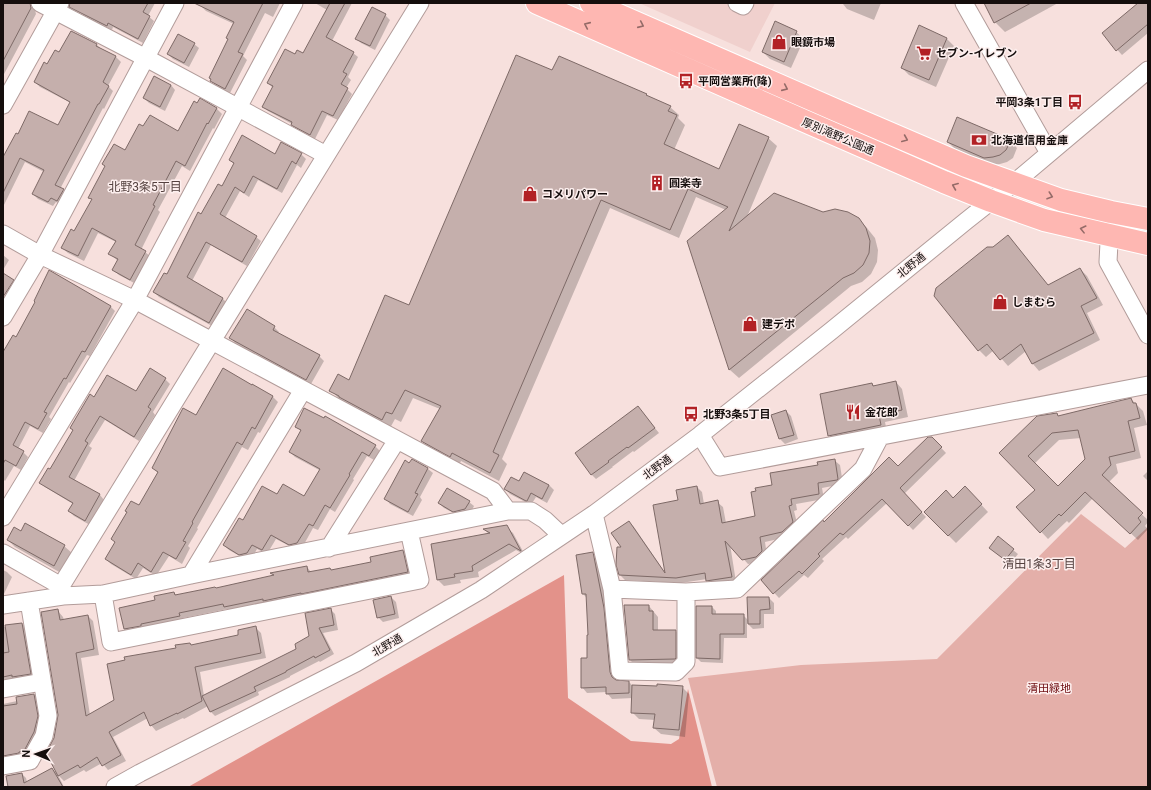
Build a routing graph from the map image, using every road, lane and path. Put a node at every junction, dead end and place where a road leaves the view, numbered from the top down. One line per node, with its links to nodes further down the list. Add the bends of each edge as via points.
1 (40, 3): 10 (street)
2 (175, 3): 11 (street)
3 (294, 3): 14 (street)
4 (420, 3): 16 (street)
5 (537, 3): 18 (main road, 厚別滝野公園通, one-way to 5)
6 (591, 3): 17 (main road, 厚別滝野公園通, one-way to 17, via 966,166)
7 (737, 3): 8 (street, via 743,6)
8 (745, 3)
9 (964, 3): 15 (street)
10 (57, 7): 11 (street); 13 (street)
11 (146, 58): 14 (street); 24 (street)
12 (1148, 70): 15 (street, 北野通)
13 (3, 105)
14 (238, 108): 16 (street); 25 (street)
15 (1049, 153): 17 (street, 北野通)
16 (326, 155): 28 (street)
17 (1014, 183): 18 (street, 北野通); 19 (main road, 厚別滝野公園通, one-way to 19, via 1062,200)
18 (991, 201): 22 (main road, 厚別滝野公園通, one-way to 18, via 1044,220); 31 (street, 北野通)
19 (1111, 212): 20 (main road, 厚別滝野公園通); 22 (street)
20 (1148, 219)
21 (3, 234): 24 (street)
22 (1109, 236): 23 (main road, 厚別滝野公園通); 27 (street, via 1108,262)
23 (1148, 244)
24 (40, 254): 25 (street); 26 (street)
25 (135, 300): 28 (street); 36 (street)
26 (3, 316)
27 (1148, 335)
28 (211, 341): 30 (street); 43 (street)
29 (1148, 385): 32 (street)
30 (303, 390): 33 (street); 41 (street)
31 (700, 435): 32 (street, via 720,467); 35 (street, 北野通)
32 (880, 437): 44 (street, via 863,469 737,589)
33 (397, 440): 34 (street, via 493,491); 39 (street)
34 (508, 511): 37 (street); 38 (street, via 531,511)
35 (594, 514): 38 (street, 北野通); 42 (street)
36 (3, 517)
37 (409, 531): 39 (street); 45 (street, via 420,580 111,642)
38 (561, 535): 51 (street, 北野通, via 481,590 356,663)
39 (329, 548): 41 (street)
40 (3, 553): 43 (street)
41 (191, 575): 45 (street)
42 (612, 589): 44 (street); 44 (street, via 620,671 676,672 686,662)
43 (62, 591): 45 (street); 46 (street)
44 (686, 592)
45 (103, 594)
46 (29, 601): 47 (street); 48 (street)
47 (3, 605)
48 (42, 682): 49 (street); 50 (street, via 48,716 44,736 30,761)
49 (3, 688)
50 (3, 766)
51 (115, 787)

